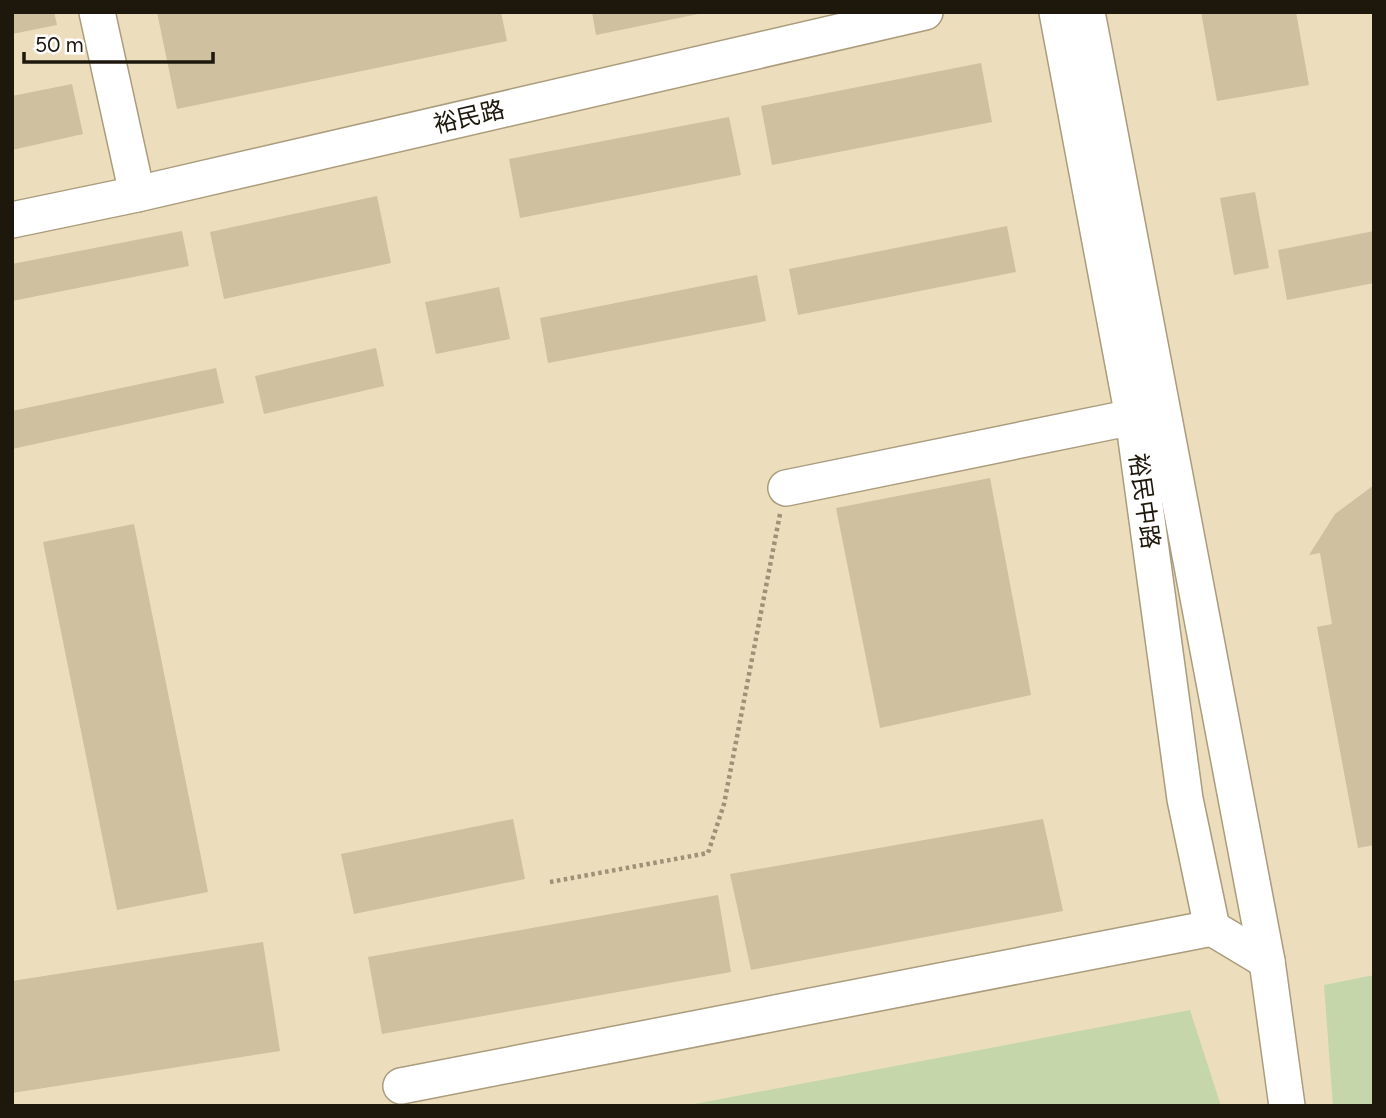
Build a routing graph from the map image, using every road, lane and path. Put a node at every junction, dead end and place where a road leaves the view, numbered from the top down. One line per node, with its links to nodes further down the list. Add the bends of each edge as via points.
1 (97, 12): 5 (street)
2 (925, 12): 5 (street, 裕民路)
3 (1057, 12): 7 (street, 裕民中路)
4 (1087, 12): 11 (street, 裕民中路)
5 (137, 194): 6 (street, 裕民路)
6 (12, 220)
7 (1133, 417): 8 (street); 10 (street, 裕民中路, via 1185,799)
8 (786, 488): 9 (path, via 724,804 708,853)
9 (551, 882)
10 (1212, 928): 11 (street); 12 (street)
11 (1267, 961): 13 (street, 裕民中路)
12 (401, 1087)
13 (1287, 1106)

